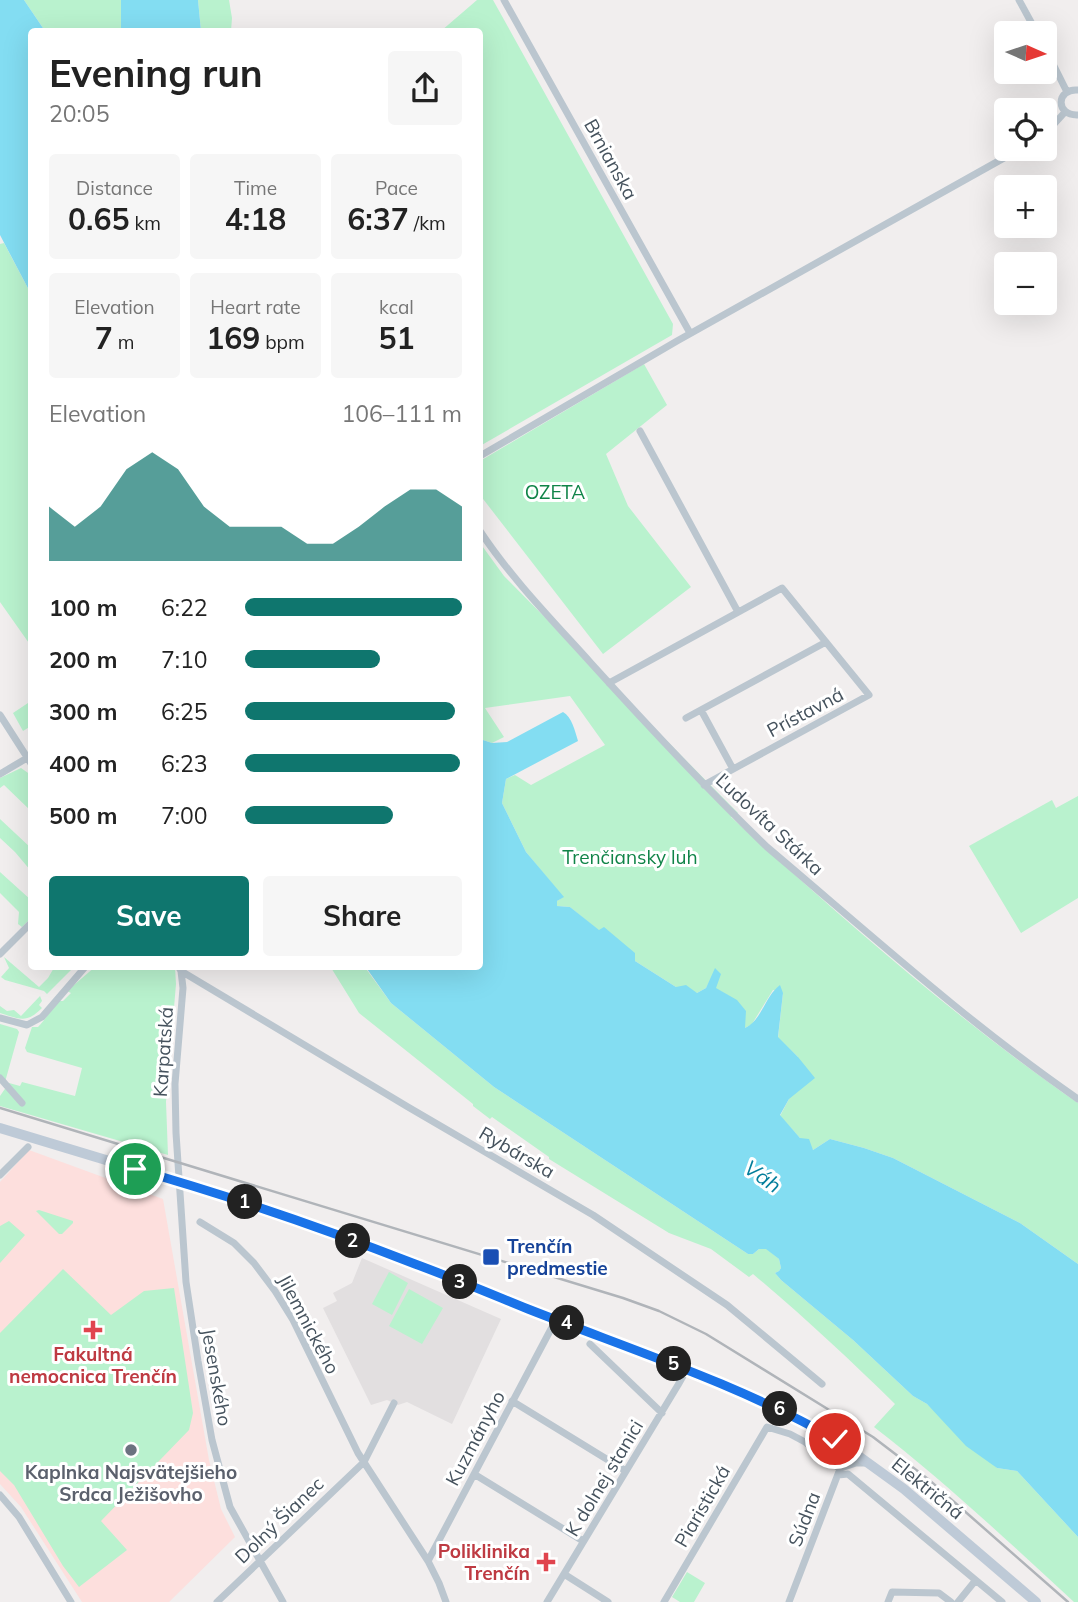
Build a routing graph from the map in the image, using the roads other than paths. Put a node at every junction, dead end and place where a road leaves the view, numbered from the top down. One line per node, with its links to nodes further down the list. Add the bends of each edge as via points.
1 (504, 0): 11 (street, Brnianska)
2 (1019, 0): 3 (street)
3 (1030, 21)
4 (1057, 72): 6 (street)
5 (1078, 90): 6 (street)
6 (1067, 92): 7 (street, via 1061,102)
7 (1065, 112): 8 (street); 9 (street)
8 (1078, 115)
9 (1057, 121)
10 (999, 161): 11 (street)
11 (691, 333): 13 (street)
12 (640, 431): 15 (street)
13 (483, 454)
14 (483, 535): 17 (street, Ľudovíta Stárka)
15 (738, 612): 16 (street, Prístavná, via 782,588); 17 (street, Prístavná)
16 (826, 642): 18 (street); 23 (street, Prístavná, via 869,695)
17 (609, 683): 25 (street, Ľudovíta Stárka)
18 (701, 710): 20 (street); 23 (street)
19 (0, 715): 21 (street)
20 (687, 718)
21 (28, 760)
22 (28, 762): 24 (street)
23 (733, 769): 25 (street, Prístavná)
24 (0, 774)
25 (704, 785): 33 (street, Ľudovíta Stárka, via 767,847 945,999)
26 (28, 926): 27 (street)
27 (0, 954)
28 (83, 970): 31 (street, via 42,1017 27,1024)
29 (180, 970): 36 (street, Karpatská)
30 (183, 970): 43 (street, Rybárska, via 593,1215 727,1305)
31 (0, 1018)
32 (0, 1078): 34 (street)
33 (1078, 1099)
34 (22, 1103)
35 (0, 1128): 42 (main road, Električná, via 245,1202)
36 (177, 1142): 56 (street, Jesenského, via 187,1294 212,1440 230,1507)
37 (28, 1147): 38 (street)
38 (0, 1175)
39 (200, 1222): 49 (street, Jilemnického, via 234,1243 265,1275 293,1320)
40 (551, 1329): 44 (street, Kuzmányho)
41 (590, 1344): 46 (street)
42 (687, 1369): 46 (street, K dolnej stanici); 48 (main road, Električná, via 776,1408)
43 (822, 1384)
44 (512, 1401): 51 (street); 53 (street, Kuzmányho)
45 (394, 1403): 49 (street)
46 (662, 1413): 51 (street, K dolnej stanici)
47 (766, 1427): 52 (street, Električná, via 805,1442); 66 (street, Piaristická)
48 (848, 1448): 50 (main road, Električná); 52 (street, Súdna)
49 (363, 1462): 56 (street, Dolný Šianec); 57 (street, Jilemnického)
50 (871, 1464): 52 (street, via 856,1463); 72 (main road, Električná)
51 (626, 1471): 55 (street, K dolnej stanici)
52 (839, 1472): 59 (street, Električná, via 848,1474); 67 (street, Súdna)
53 (474, 1474): 55 (street); 57 (street, Kuzmányho)
54 (0, 1495): 60 (street, via 19,1517)
55 (583, 1541): 58 (street, K dolnej stanici)
56 (259, 1561): 61 (street, Dolný Šianec); 62 (street, Jesenského)
57 (428, 1561): 63 (street, Jilemnického)
58 (564, 1574): 64 (street, K dolnej stanici); 65 (street)
59 (975, 1581): 70 (street); 71 (street, Električná)
60 (71, 1602)
61 (217, 1602)
62 (283, 1602)
63 (446, 1602)
64 (547, 1602)
65 (607, 1602)
66 (664, 1602)
67 (789, 1602)
68 (888, 1602): 69 (street, via 896,1592 939,1593)
69 (951, 1602)
70 (958, 1602)
71 (1002, 1602)
72 (1035, 1602)

